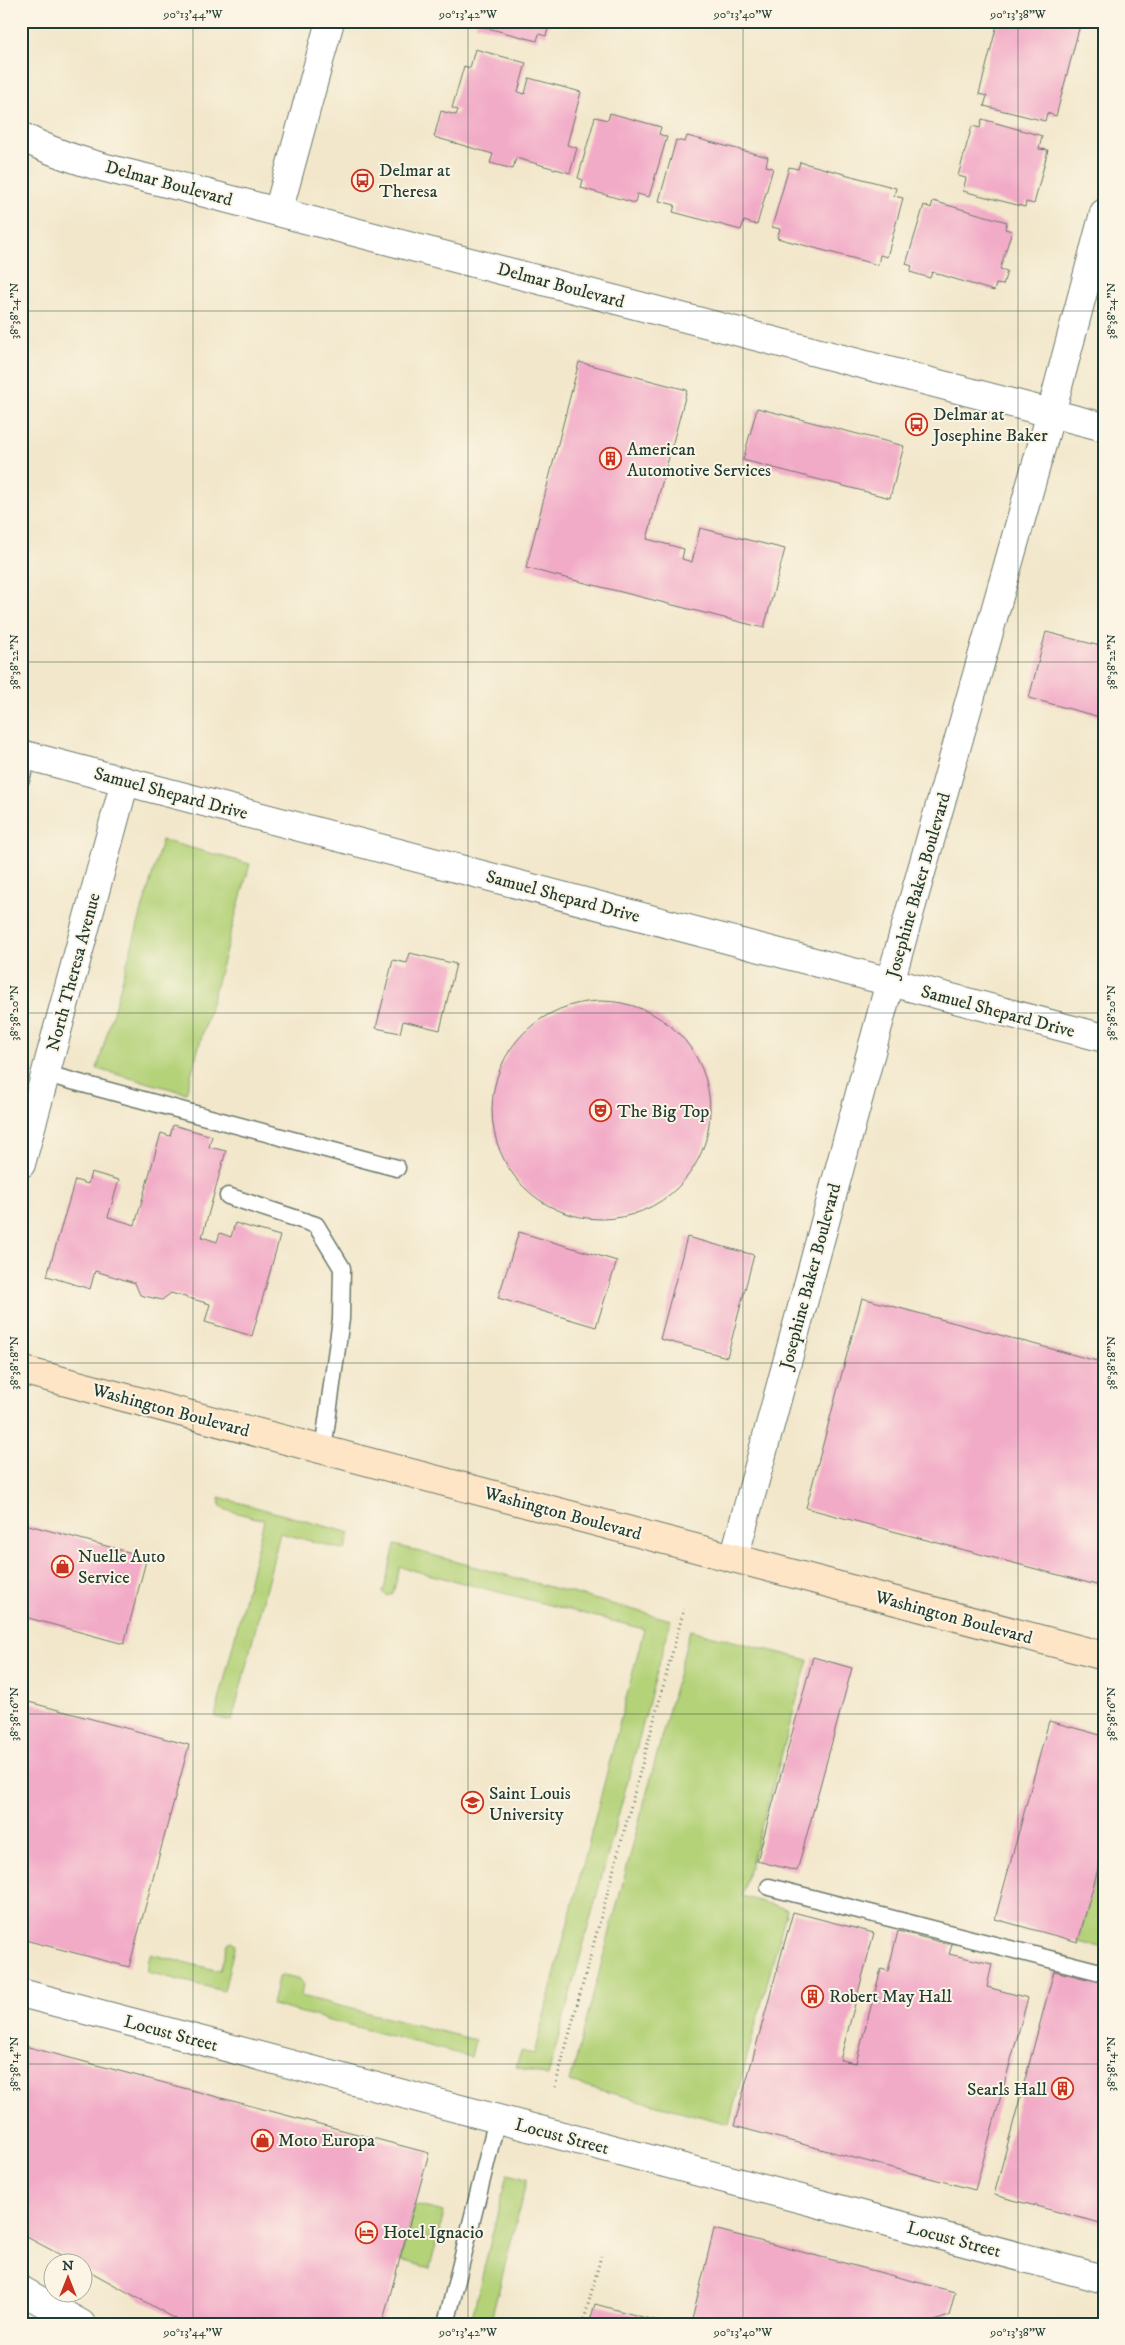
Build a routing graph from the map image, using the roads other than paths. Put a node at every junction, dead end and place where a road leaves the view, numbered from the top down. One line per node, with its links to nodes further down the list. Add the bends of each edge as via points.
1 (330, 21): 3 (street)
2 (21, 136): 3 (street, Delmar Boulevard, via 74,158)
3 (278, 212): 5 (street, Delmar Boulevard)
4 (1104, 212): 5 (street, Josephine Baker Boulevard)
5 (1051, 413): 6 (street, Delmar Boulevard); 9 (street, Josephine Baker Boulevard)
6 (1104, 427)
7 (23, 763): 8 (street, Samuel Shepard Drive)
8 (125, 781): 9 (street, Samuel Shepard Drive); 11 (street, North Theresa Avenue)
9 (890, 982): 10 (street, Samuel Shepard Drive); 18 (street, Josephine Baker Boulevard)
10 (1104, 1038)
11 (46, 1074): 12 (street, North Theresa Avenue); 14 (lane)
12 (28, 1108): 13 (street, North Theresa Avenue)
13 (21, 1164)
14 (397, 1168)
15 (228, 1196): 17 (lane, via 316,1225 342,1268 341,1319)
16 (21, 1370): 17 (main road, Washington Boulevard)
17 (323, 1450): 18 (main road, Washington Boulevard)
18 (734, 1558): 19 (main road, Washington Boulevard)
19 (1104, 1656)
20 (769, 1887): 21 (lane)
21 (1104, 1973)
22 (21, 1993): 23 (street, Locust Street)
23 (497, 2119): 24 (street, Locust Street); 27 (lane)
24 (1104, 2278)
25 (21, 2290): 26 (street)
26 (81, 2324)
27 (446, 2324)

